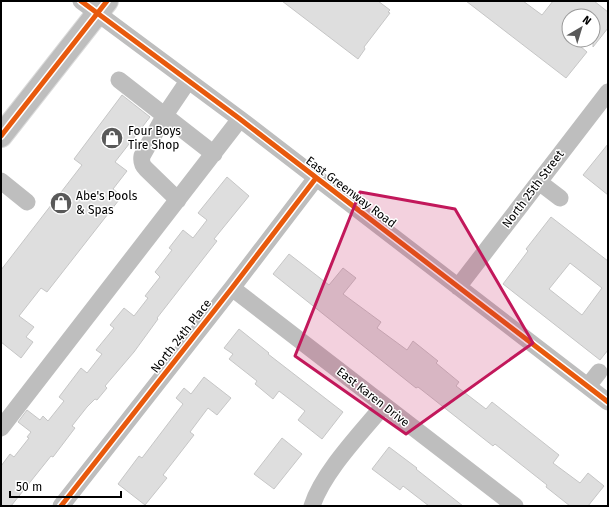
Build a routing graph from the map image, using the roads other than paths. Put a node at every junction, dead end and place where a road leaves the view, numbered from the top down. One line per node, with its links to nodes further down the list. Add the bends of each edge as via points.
1 (95, 5): 3 (street, East Greenway Road); 7 (main road)
2 (119, 80): 5 (street)
3 (188, 81): 5 (street); 6 (street, East Greenway Road)
4 (608, 92): 11 (street, North 25th Street)
5 (165, 116): 8 (street); 13 (street, via 141,161)
6 (240, 119): 8 (street); 9 (street, East Greenway Road)
7 (1, 136)
8 (214, 154): 13 (street)
9 (316, 178): 15 (street, East Greenway Road); 16 (street, North 24th Place)
10 (1, 181): 14 (street)
11 (539, 182): 12 (street); 15 (street, North 25th Street)
12 (560, 198)
13 (178, 200): 21 (street)
14 (27, 202)
15 (458, 287): 18 (street, East Greenway Road)
16 (232, 288): 20 (street, East Karen Drive); 22 (street, North 24th Place)
17 (599, 372): 18 (street)
18 (588, 386): 19 (street, East Greenway Road)
19 (608, 402)
20 (384, 405): 23 (street, via 332,468); 24 (street, East Karen Drive)
21 (1, 428)
22 (61, 506)
23 (312, 506)
24 (515, 506)

